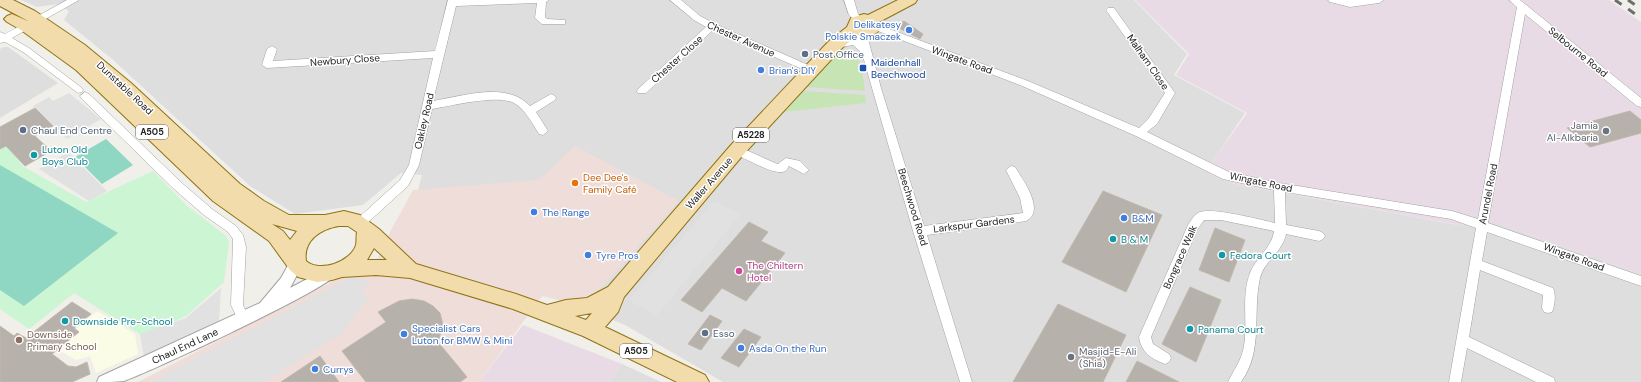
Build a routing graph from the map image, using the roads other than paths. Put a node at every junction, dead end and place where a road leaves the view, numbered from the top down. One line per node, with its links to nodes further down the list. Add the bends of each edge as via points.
1 (2, 0): 14 (main road, Dunstable Road)
2 (74, 0): 14 (street)
3 (543, 0): 9 (street); 13 (street, via 540,18 545,22)
4 (675, 0): 16 (street, Chester Avenue, via 697,18)
5 (849, 0): 15 (street, Beechwood Road, via 854,15)
6 (910, 0): 15 (main road, Waller Avenue / A5228)
7 (1334, 0): 8 (street, via 1350,4)
8 (1379, 0)
9 (453, 2): 21 (street, Oakley Road)
10 (1518, 3): 25 (street, Selbourne Road); 35 (street, Arundel Road, via 1503,117)
11 (1111, 10): 29 (street, Malham Close, via 1170,93 1153,121)
12 (0, 13): 14 (main road, Dunstable Road / A505)
13 (562, 22)
14 (33, 23): 17 (street); 34 (main road, Dunstable Road / A505, via 72,41 96,60 245,197 283,220 295,223); 40 (main road, Dunstable Road / A505, via 219,196 276,236)
15 (864, 25): 18 (main road, Waller Avenue / A5228, via 850,32); 20 (street, Beechwood Road); 29 (street, Wingate Road, via 1024,83)
16 (712, 26): 22 (street, Chester Avenue); 23 (street, Chester Close)
17 (2, 38): 49 (street, via 26,50 82,93 179,187 239,238 237,305)
18 (834, 46): 20 (street, via 856,41); 22 (main road, Waller Avenue / A5228)
19 (272, 49): 21 (street, Newbury Close, via 267,65)
20 (866, 52): 38 (street, Beechwood Road)
21 (439, 54): 26 (street, Oakley Road)
22 (812, 70): 30 (main road, Waller Avenue / A5228)
23 (642, 91)
24 (551, 98): 27 (street)
25 (1641, 103)
26 (428, 106): 27 (street, via 488,96 515,99); 36 (street, Oakley Road, via 414,165 404,183)
27 (530, 111): 28 (street)
28 (543, 131)
29 (1140, 133): 33 (street, Wingate Road, via 1227,176)
30 (737, 150): 31 (street, via 772,167 781,168 786,162 791,162); 45 (main road, Waller Avenue / A5228)
31 (804, 170)
32 (1011, 170): 38 (street, Larkspur Gardens, via 1022,188 1029,210 1028,215 1022,218)
33 (1279, 187): 35 (street, Wingate Road, via 1452,215); 37 (street)
34 (324, 222): 36 (main road, via 344,219); 40 (main road, via 298,243 295,252)
35 (1481, 224): 41 (street, Arundel Road); 44 (street, Wingate Road)
36 (363, 227): 42 (main road, A505); 43 (main road, via 368,238 366,246 360,255)
37 (1279, 228): 39 (street, Bongrace Walk); 52 (street, Bongrace Walk, via 1220,216 1201,216 1192,228 1145,337 1145,344 1151,352); 56 (street, via 1278,243 1265,256 1254,279 1252,343 1248,359)
38 (919, 231): 55 (street, Beechwood Road)
39 (1319, 236)
40 (296, 262): 43 (main road, via 302,270 309,273); 46 (street, Chaul End Lane, via 286,282)
41 (1475, 263): 47 (street, via 1549,292); 51 (street, Arundel Road)
42 (410, 270): 43 (main road, A505, via 376,267); 48 (main road, A505)
43 (336, 271): 46 (street, Chaul End Lane)
44 (1641, 281)
45 (615, 293): 48 (main road, via 589,306 566,308); 50 (main road, Waller Avenue / A5228, via 611,306)
46 (264, 307): 49 (street, Chaul End Lane)
47 (1548, 308)
48 (548, 314): 50 (main road, A505)
49 (243, 318): 53 (street, Chaul End Lane)
50 (590, 330): 54 (main road, A505)
51 (1462, 340): 57 (street, Arundel Road); 58 (street)
52 (1165, 358)
53 (105, 382)
54 (698, 382)
55 (966, 382)
56 (1234, 382)
57 (1455, 382)
58 (1549, 382)

